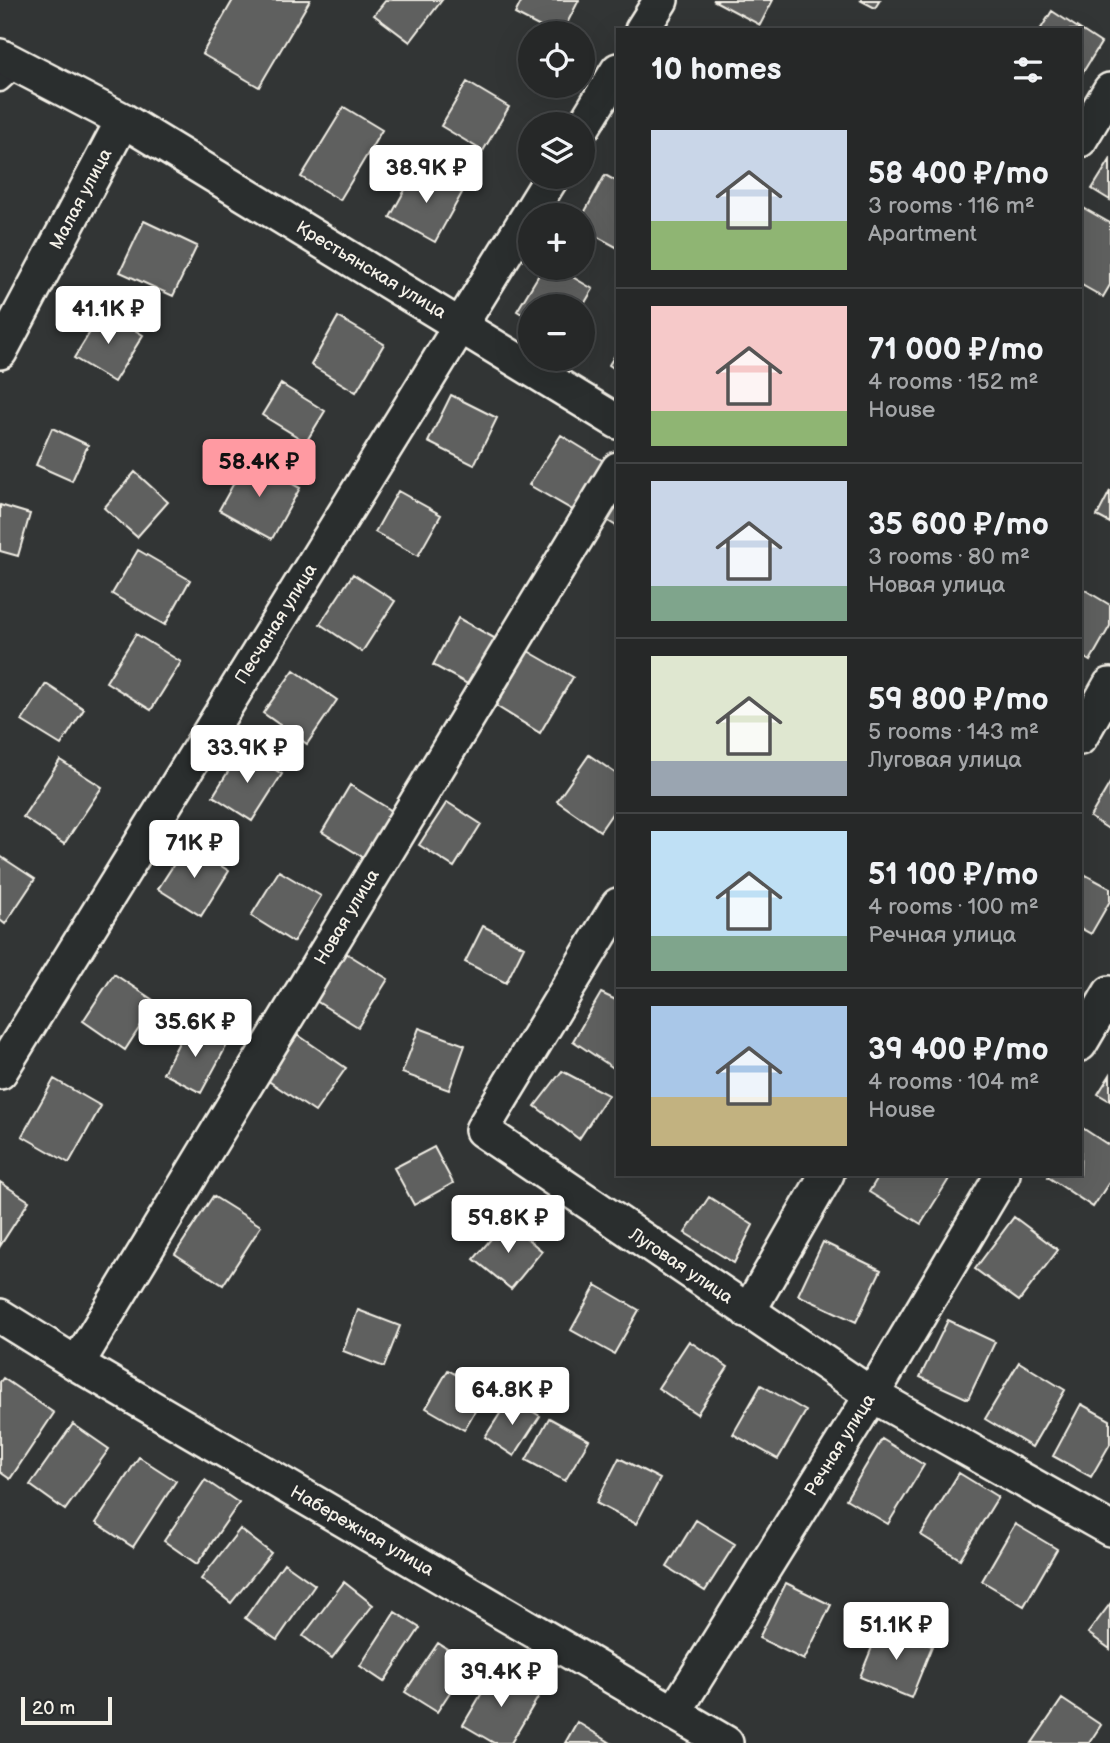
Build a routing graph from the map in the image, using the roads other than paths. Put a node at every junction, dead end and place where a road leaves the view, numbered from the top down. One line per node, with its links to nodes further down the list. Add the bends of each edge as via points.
1 (661, 0): 2 (street)
2 (643, 28)
3 (6, 68): 7 (street, Крестьянская улица)
4 (616, 73): 6 (street)
5 (1110, 90): 8 (street)
6 (592, 112)
7 (123, 120): 10 (street, Крестьянская улица); 11 (street, Малая улица)
8 (1082, 137)
9 (545, 189): 10 (street, Песчаная улица)
10 (461, 325): 12 (street, Крестьянская улица); 17 (street, Песчаная улица)
11 (0, 352)
12 (616, 421)
13 (616, 472): 22 (street, Новая улица)
14 (616, 908): 20 (street, Луговая улица, via 482,1130)
15 (1110, 993): 16 (street)
16 (1082, 1041)
17 (0, 1072)
18 (826, 1176): 20 (street)
19 (1002, 1176): 23 (street, Речная улица)
20 (748, 1312): 23 (street, Луговая улица)
21 (0, 1316): 22 (street, Набережная улица)
22 (77, 1364): 25 (street, Набережная улица)
23 (872, 1395): 24 (street, Луговая улица); 25 (street, Речная улица)
24 (1106, 1519)
25 (674, 1713): 26 (street, Набережная улица)
26 (726, 1743)

